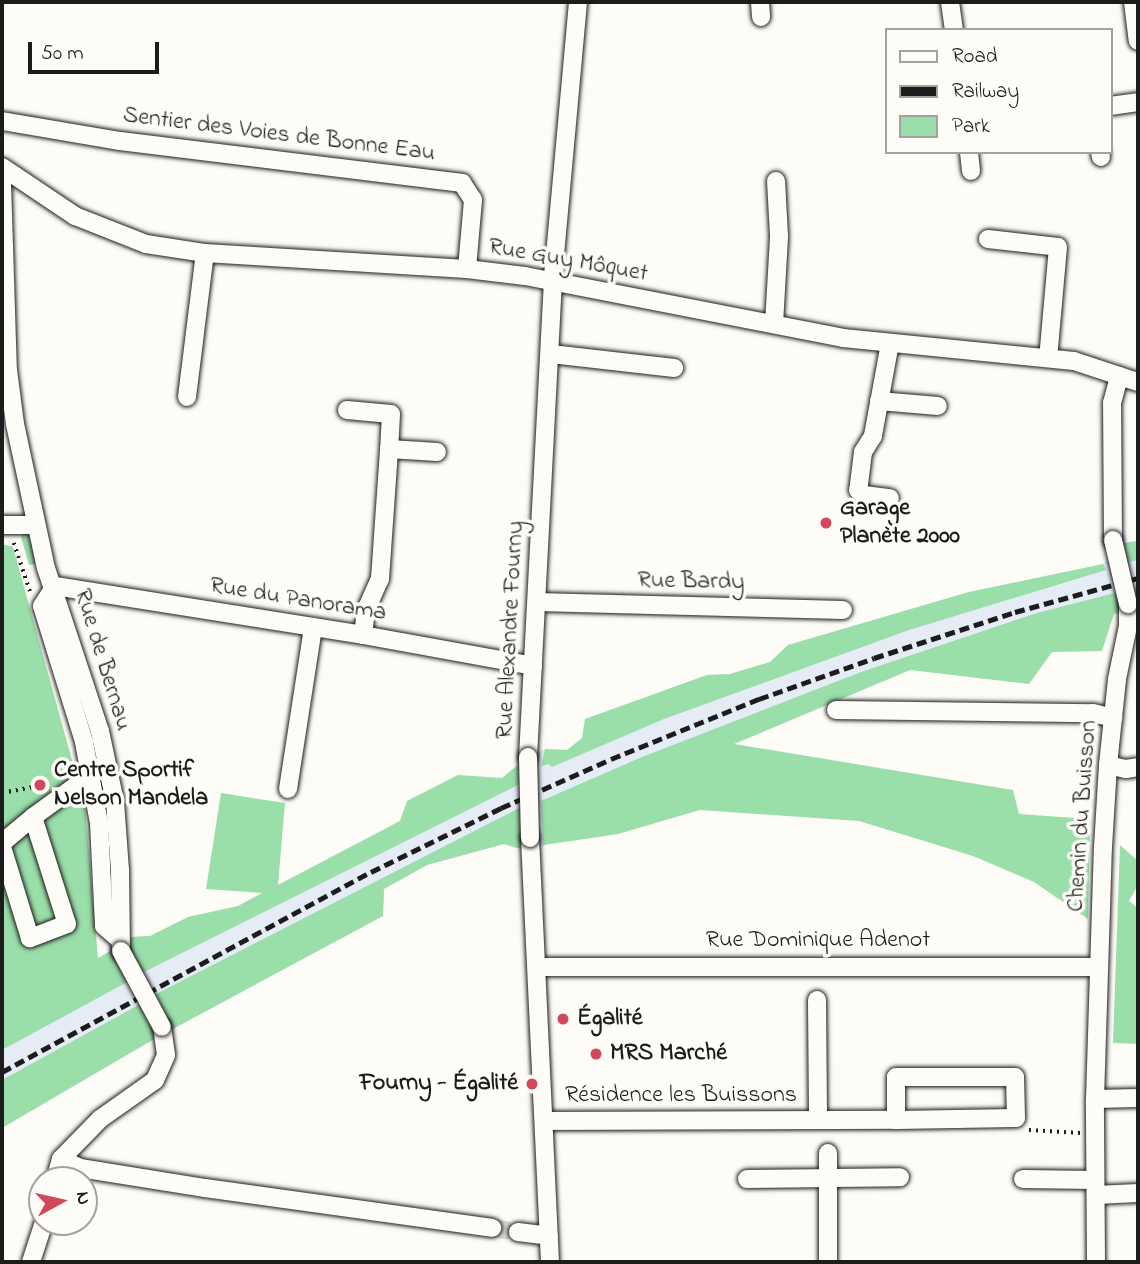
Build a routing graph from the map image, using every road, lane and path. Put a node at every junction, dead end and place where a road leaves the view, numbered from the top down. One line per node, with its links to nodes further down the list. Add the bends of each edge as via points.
1 (578, 2): 18 (street, Rue Alexandre Fourny)
2 (950, 2): 4 (street)
3 (1133, 2): 5 (street)
4 (954, 28)
5 (1138, 41)
6 (1138, 102): 7 (street)
7 (1112, 106)
8 (2, 121): 17 (street, Sentier des Voies de Bonne Eau, via 120,141 462,183 473,200)
9 (969, 154): 11 (street)
10 (2, 167): 16 (street, Rue Guy Môquet, via 75,216 146,244)
11 (971, 171)
12 (776, 181): 19 (street, via 779,236)
13 (2, 183): 15 (street, Rue de Bernau)
14 (988, 239): 22 (street, via 1058,247)
15 (3, 252): 33 (street, Rue de Bernau, via 8,370)
16 (205, 253): 17 (street, Rue Guy Môquet); 26 (street)
17 (467, 268): 18 (street, Rue Guy Môquet)
18 (553, 281): 19 (street, Rue Guy Môquet); 21 (street, Rue Alexandre Fourny)
19 (774, 324): 20 (street, Rue Guy Môquet)
20 (890, 343): 22 (street, Rue Guy Môquet); 27 (street)
21 (551, 354): 23 (street); 36 (street, Rue Alexandre Fourny)
22 (1048, 358): 24 (street, Rue Guy Môquet)
23 (674, 368)
24 (1119, 376): 25 (street, Rue Guy Môquet); 43 (street, Chemin du Buisson, bridge, via 1112,403 1113,540 1128,604 1128,626)
25 (1138, 382)
26 (187, 397)
27 (880, 401): 28 (street); 32 (street, via 873,436 863,452 858,490)
28 (938, 406)
29 (347, 410): 30 (street, via 391,414)
30 (389, 449): 31 (street); 40 (street, via 380,579 366,610)
31 (438, 452)
32 (890, 498)
33 (36, 525): 34 (street); 35 (street, Rue de Bernau)
34 (6, 533): 37 (path, via 17,544 33,599)
35 (55, 586): 37 (street); 39 (street, Rue du Panorama); 50 (street, Rue de Bernau, via 100,731 115,802)
36 (537, 602): 38 (street, Rue Bardy); 41 (street, Rue Alexandre Fourny)
37 (42, 606): 46 (street, via 84,741)
38 (843, 610)
39 (313, 626): 40 (street, Rue du Panorama); 47 (street)
40 (363, 635): 41 (street, Rue du Panorama)
41 (533, 666): 51 (street, Rue Alexandre Fourny, bridge, via 528,757)
42 (836, 710): 43 (street, via 1093,713)
43 (1113, 718): 44 (street, Chemin du Buisson)
44 (1108, 765): 45 (street); 52 (street, Chemin du Buisson)
45 (1138, 766)
46 (88, 777): 48 (street); 50 (street, via 99,823 104,926)
47 (288, 789)
48 (33, 817): 49 (street); 49 (street, via 67,924 30,938)
49 (2, 845)
50 (120, 945): 62 (street, Rue de Bernau, bridge, via 162,1027 166,1055 155,1080 100,1119)
51 (537, 967): 52 (street, Rue Dominique Adenot); 59 (street, Rue Alexandre Fourny)
52 (1098, 967): 55 (street, Chemin du Buisson)
53 (817, 1000): 57 (street, Résidence les Buissons)
54 (1138, 1098): 55 (street)
55 (1095, 1099): 60 (street, Chemin du Buisson)
56 (1016, 1118): 58 (street, Résidence les Buissons); 58 (street, via 1015,1077 896,1077); 60 (path, via 1022,1129)
57 (818, 1120): 58 (street, Résidence les Buissons); 59 (street, Résidence les Buissons)
58 (895, 1120)
59 (545, 1121): 73 (street, Rue Alexandre Fourny)
60 (1095, 1134): 68 (street, Chemin du Buisson)
61 (828, 1153): 65 (street)
62 (61, 1159): 63 (street, Rue de Bernau); 70 (street, via 80,1168 192,1186)
63 (59, 1166)
64 (900, 1177): 65 (street)
65 (828, 1178): 66 (street); 76 (street)
66 (747, 1179)
67 (1023, 1179): 68 (street)
68 (1096, 1188): 69 (street); 77 (street, Chemin du Buisson)
69 (1138, 1193)
70 (492, 1228)
71 (518, 1232): 73 (street)
72 (40, 1236): 74 (street)
73 (548, 1236): 75 (street, Rue Alexandre Fourny)
74 (32, 1262)
75 (550, 1262)
76 (828, 1262)
77 (1096, 1262)

